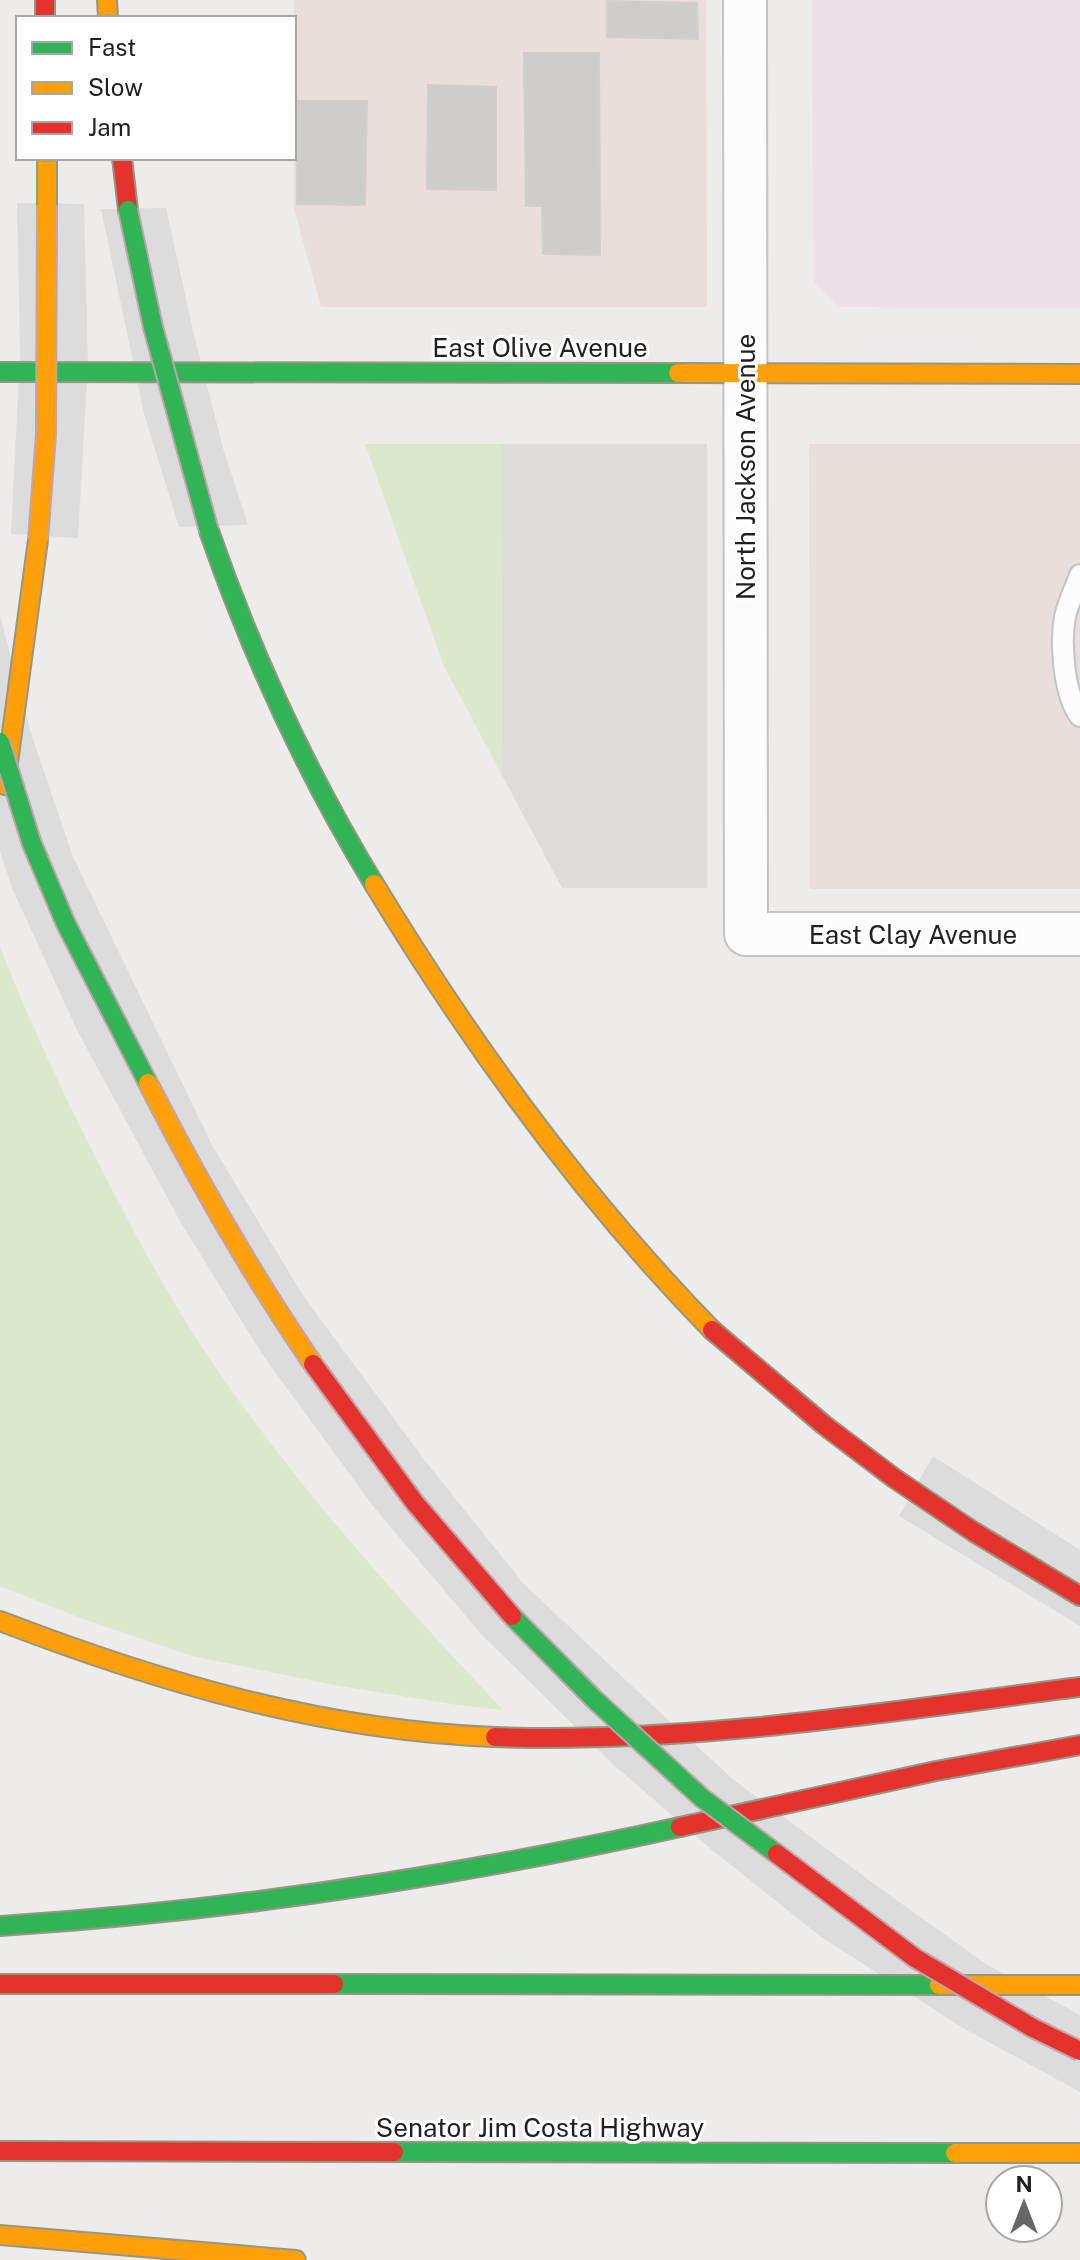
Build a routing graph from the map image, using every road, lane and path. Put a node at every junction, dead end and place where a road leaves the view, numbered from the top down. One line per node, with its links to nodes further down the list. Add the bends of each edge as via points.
1 (745, 0): 5 (street, North Jackson Avenue)
2 (47, 160): 10 (main road, bridge, via 46,435 38,540)
3 (122, 160): 13 (main road, bridge, via 153,327 209,531 244,632 351,849 410,946 556,1153 715,1333 913,1492)
4 (0, 372): 5 (main road, East Olive Avenue)
5 (745, 373): 6 (main road, East Olive Avenue); 11 (street, North Jackson Avenue)
6 (1080, 374)
7 (1080, 575): 8 (lane, via 1065,618 1064,664)
8 (1080, 716)
9 (0, 742): 20 (main road, bridge, via 32,844 66,924 177,1140 288,1328 415,1503 503,1607 702,1798 915,1958)
10 (0, 815)
11 (746, 934): 12 (street, East Clay Avenue)
12 (1080, 934)
13 (1080, 1596)
14 (0, 1621): 15 (main road, via 133,1670 244,1702 460,1736 684,1734)
15 (1080, 1687)
16 (1080, 1745): 17 (main road, via 503,1864 301,1898)
17 (0, 1926)
18 (0, 1984): 19 (main road)
19 (1080, 1985)
20 (1080, 2051)
21 (0, 2151): 22 (main road, Senator Jim Costa Highway)
22 (1080, 2153)
23 (0, 2235): 24 (main road)
24 (296, 2260)

